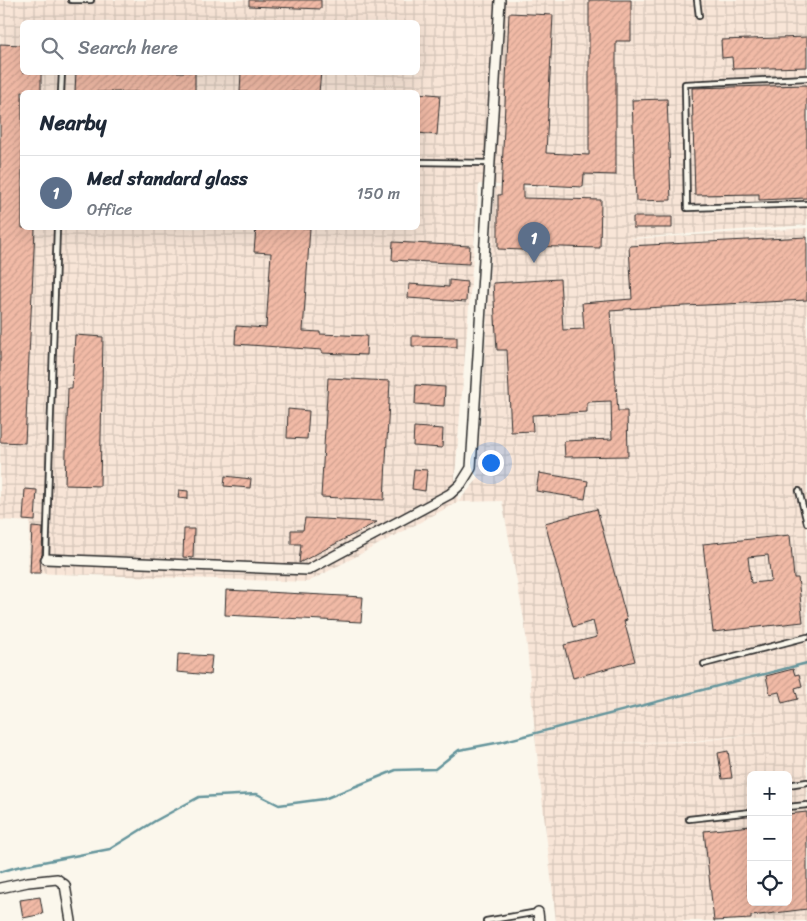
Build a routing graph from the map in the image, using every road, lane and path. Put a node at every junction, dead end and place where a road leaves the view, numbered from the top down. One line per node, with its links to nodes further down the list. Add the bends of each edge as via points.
1 (71, 0): 2 (lane)
2 (91, 0)
3 (500, 0): 10 (street)
4 (698, 0): 5 (lane)
5 (698, 16)
6 (62, 75): 8 (lane)
7 (807, 78): 11 (lane, via 685,84 687,208)
8 (61, 90)
9 (420, 162): 10 (lane)
10 (490, 163): 15 (street, via 470,468 461,484 450,494 308,570)
11 (807, 204)
12 (57, 230): 15 (lane)
13 (799, 491): 14 (lane)
14 (807, 523)
15 (46, 559)
16 (807, 637): 17 (lane)
17 (704, 664)
18 (807, 782): 19 (lane)
19 (792, 784)
20 (807, 805): 21 (lane)
21 (792, 807)
22 (747, 812): 23 (lane)
23 (689, 819)
24 (0, 888): 26 (street, via 28,882 62,881)
25 (538, 917): 27 (lane)
26 (72, 921)
27 (486, 921)

